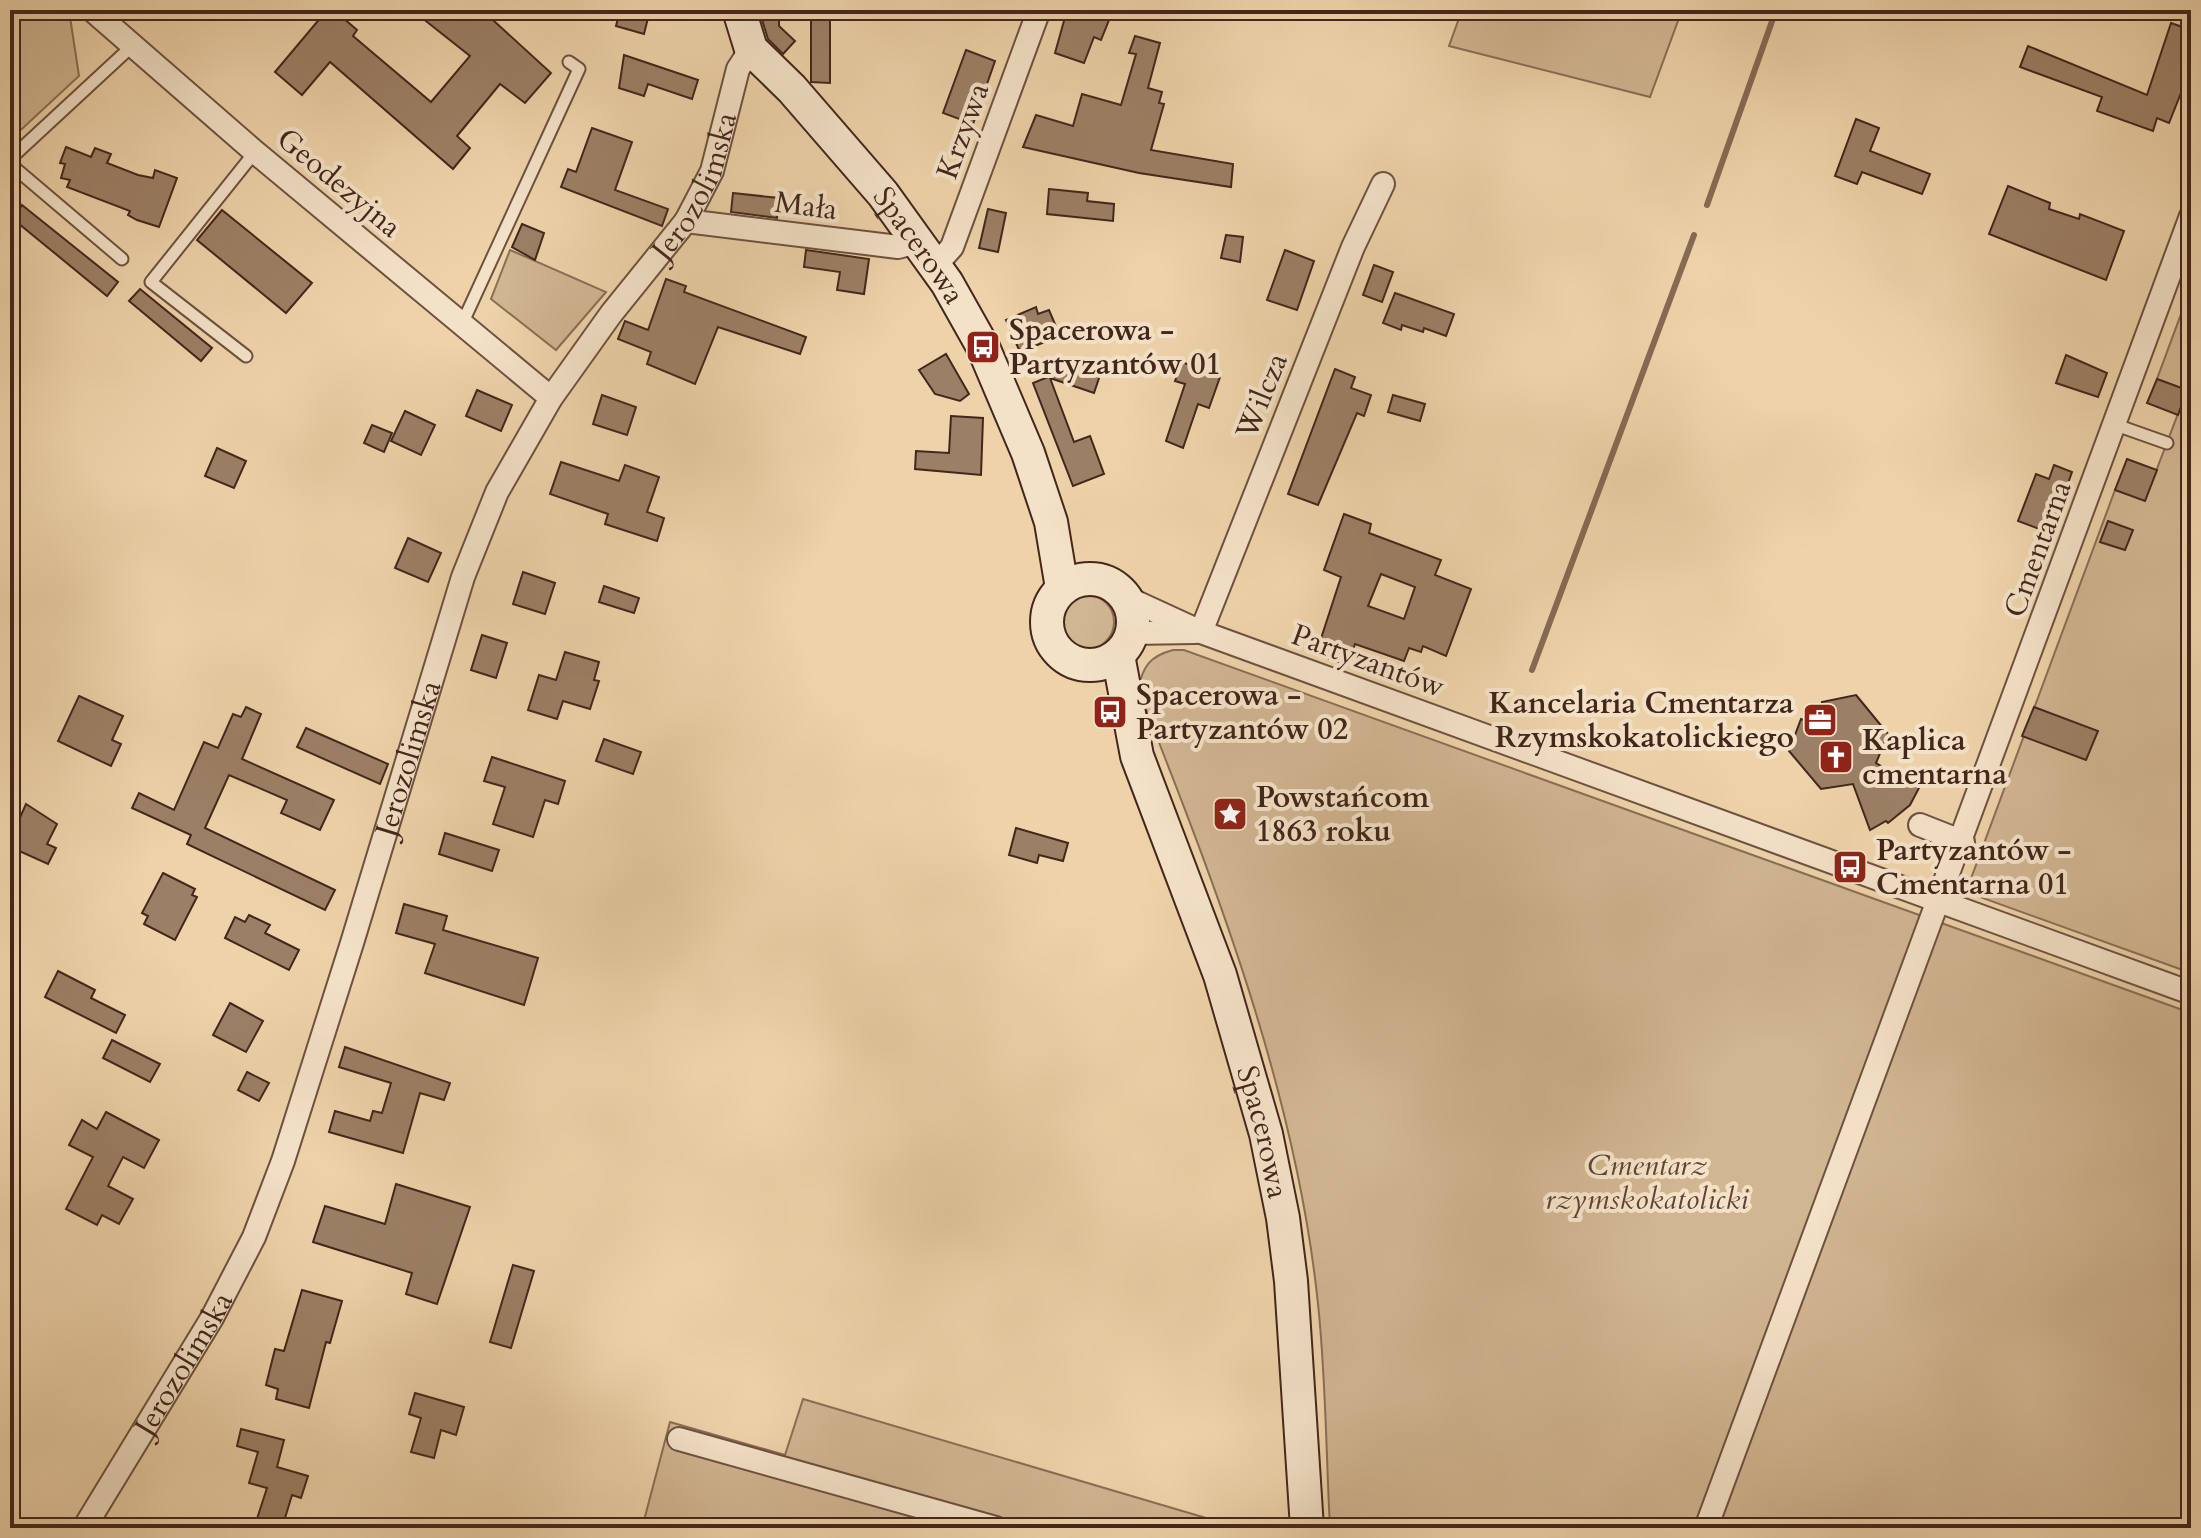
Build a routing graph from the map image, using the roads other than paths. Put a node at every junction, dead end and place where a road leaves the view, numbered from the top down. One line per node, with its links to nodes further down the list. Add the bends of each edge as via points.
1 (739, 10): 5 (street)
2 (1039, 10): 12 (street, Krzywa, via 952,247)
3 (100, 13): 4 (street, Geodezyjna)
4 (131, 47): 7 (street, Geodezyjna); 8 (lane)
5 (751, 49): 11 (street, Jerozolimska, via 738,69 712,171); 12 (street, Spacerowa, via 839,142)
6 (569, 62): 14 (lane, via 579,69)
7 (255, 152): 14 (street, Geodezyjna); 15 (lane, via 151,282)
8 (10, 162): 13 (lane)
9 (1383, 184): 23 (street, Wilcza, via 1353,247)
10 (2191, 216): 17 (street, Cmentarna)
11 (686, 221): 12 (street, Mała); 16 (street, Jerozolimska)
12 (926, 254): 19 (street, Spacerowa, via 983,347)
13 (122, 259)
14 (462, 324): 16 (street, Geodezyjna)
15 (246, 356)
16 (551, 398): 30 (street, Jerozolimska, via 497,492 463,577 334,1001 254,1237 212,1318)
17 (2116, 425): 18 (lane); 26 (street, Cmentarna)
18 (2167, 443)
19 (1051, 522): 20 (street, Spacerowa); 21 (street, Spacerowa)
20 (1093, 579): 21 (street); 22 (street)
21 (1062, 588): 24 (street, via 1047,611 1049,638 1066,658)
22 (1125, 597): 23 (street, Partyzantów); 24 (street, via 1133,614)
23 (1201, 632): 24 (street, Partyzantów); 27 (street, Partyzantów)
24 (1114, 651): 32 (street, Spacerowa, via 1110,712 1137,756 1220,975 1266,1134 1291,1281)
25 (1920, 825): 26 (street)
26 (1963, 842): 27 (street, Cmentarna)
27 (1940, 901): 28 (street, Partyzantów); 33 (street, Cmentarna)
28 (2191, 993)
29 (679, 1439): 31 (street)
30 (84, 1528)
31 (996, 1528)
32 (1307, 1528)
33 (1706, 1528)

